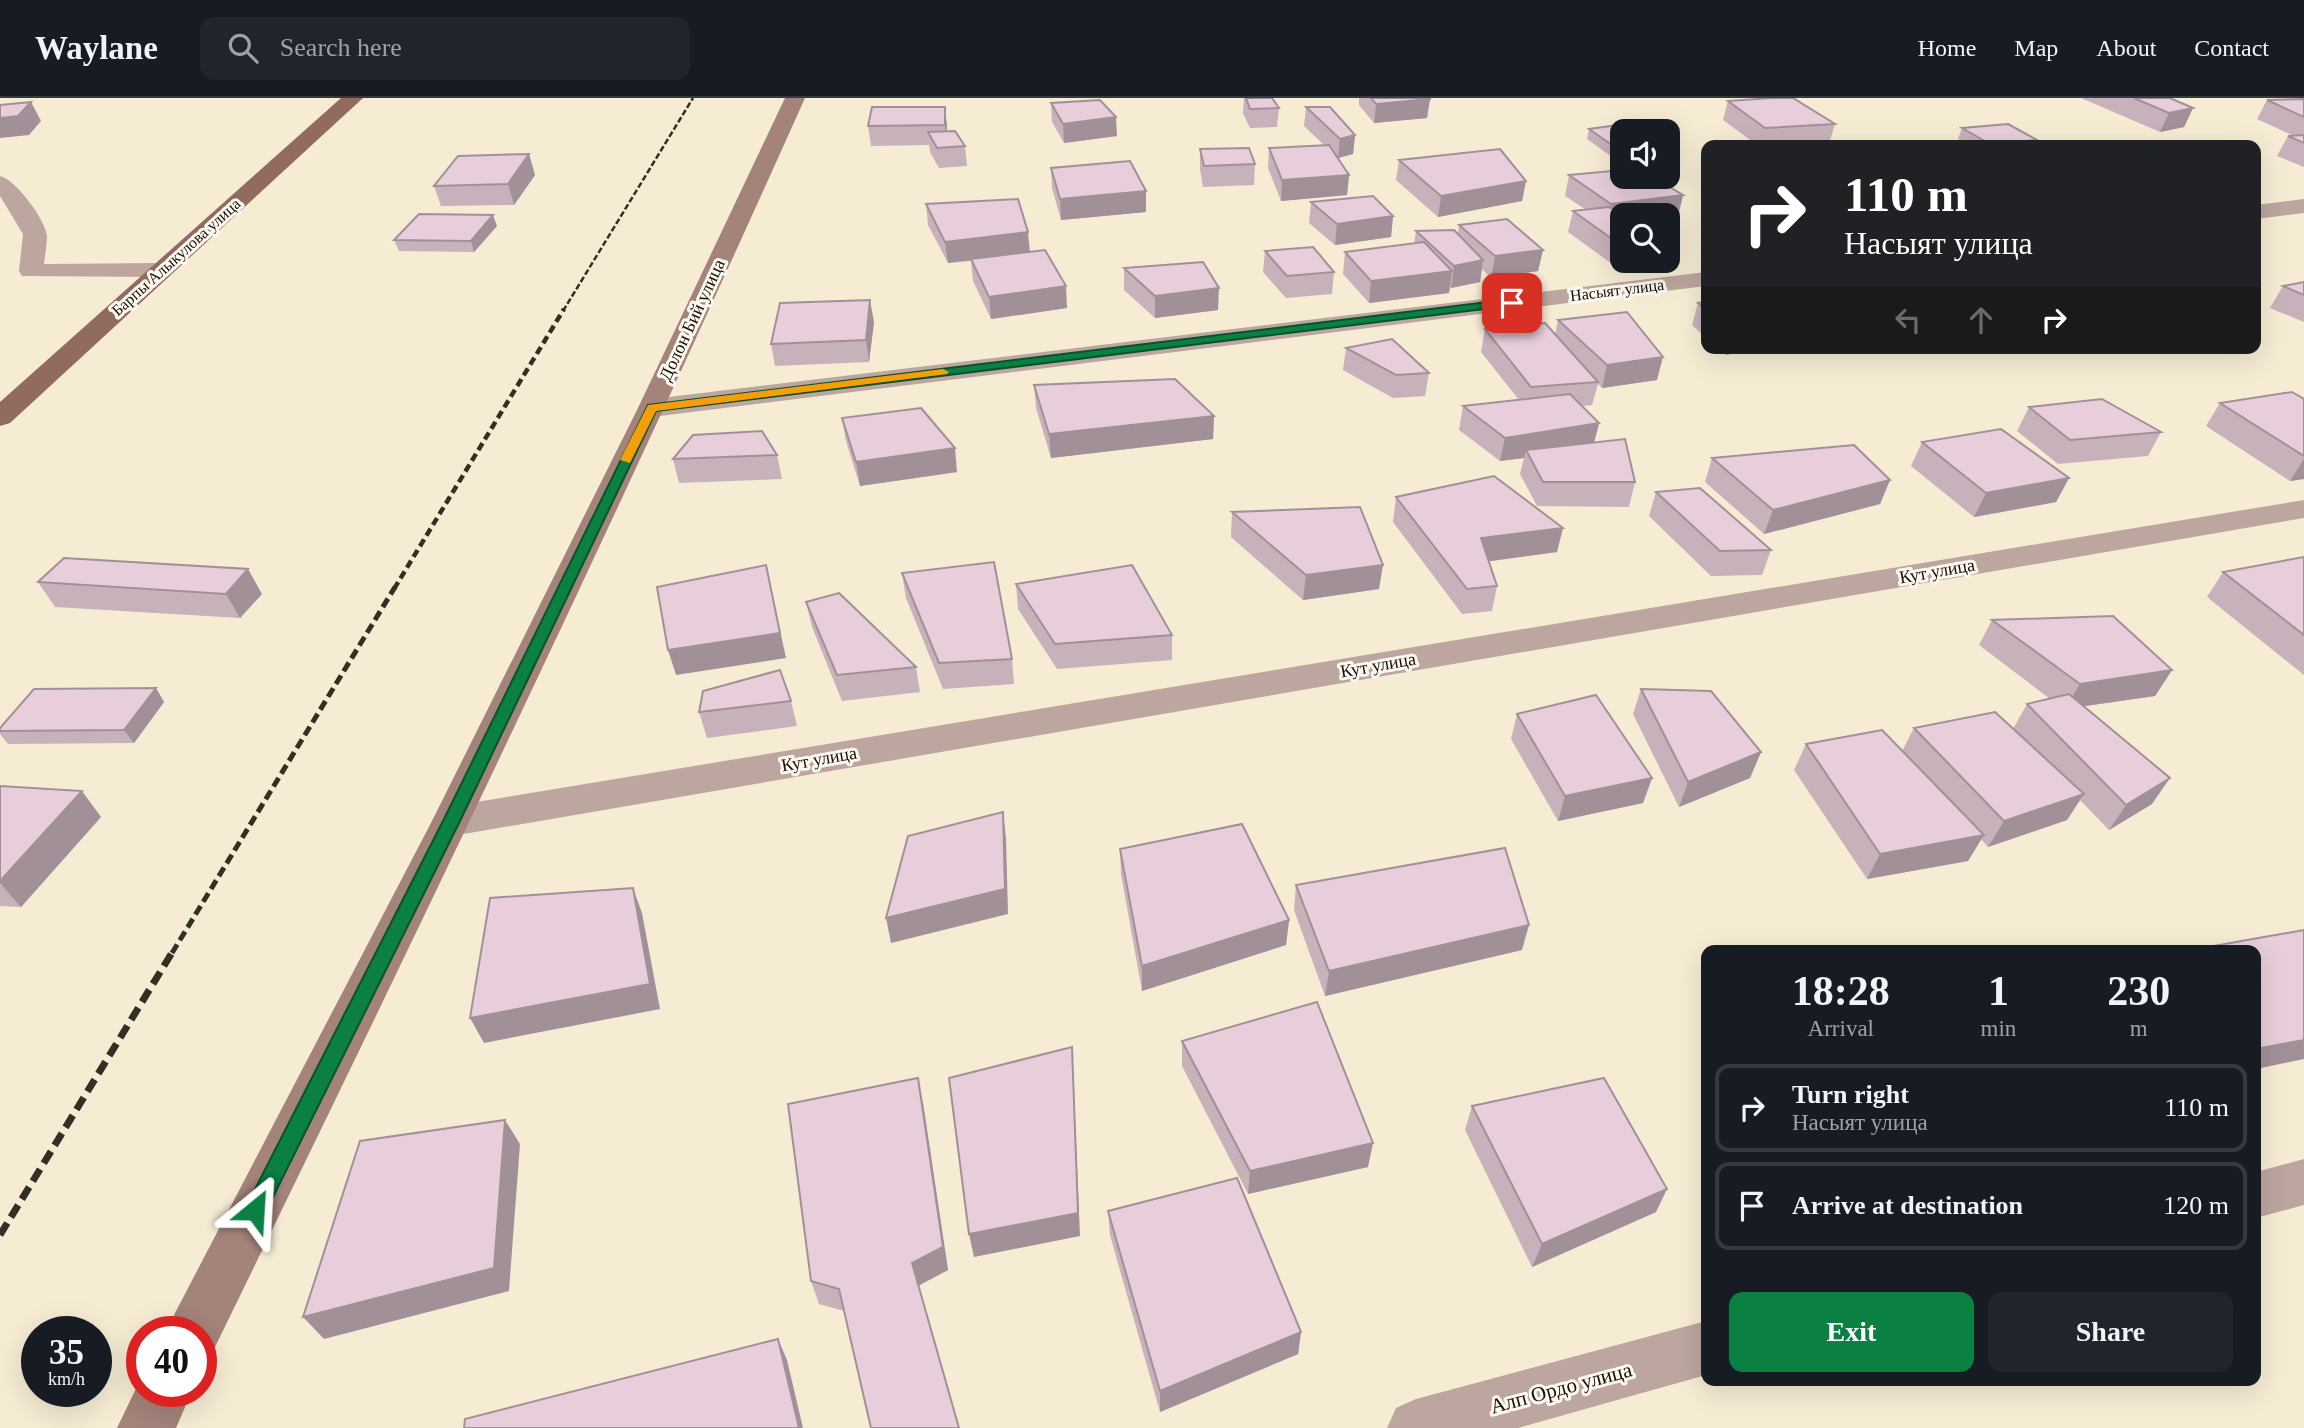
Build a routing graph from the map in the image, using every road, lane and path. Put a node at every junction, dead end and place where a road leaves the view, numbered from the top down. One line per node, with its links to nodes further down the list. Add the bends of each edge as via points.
1 (353, 98): 6 (main road, Барпы Алыкулова улица)
2 (795, 98): 8 (street, Долон Бий улица)
3 (0, 183): 6 (street, via 18,202 35,234 31,271)
4 (2304, 206): 5 (street)
5 (2261, 211)
6 (161, 270): 9 (main road, Барпы Алыкулова улица)
7 (1701, 280): 8 (street, Насыят улица)
8 (652, 408): 11 (street, Долон Бий улица)
9 (0, 417)
10 (2304, 509): 11 (street, Кут улица)
11 (452, 821): 14 (street, Долон Бий улица)
12 (2304, 1182): 13 (street)
13 (2261, 1194)
14 (202, 1316)
15 (1701, 1349): 18 (street, Алп Ордо улица)
16 (156, 1407): 17 (street)
17 (146, 1428)
18 (1416, 1428)

